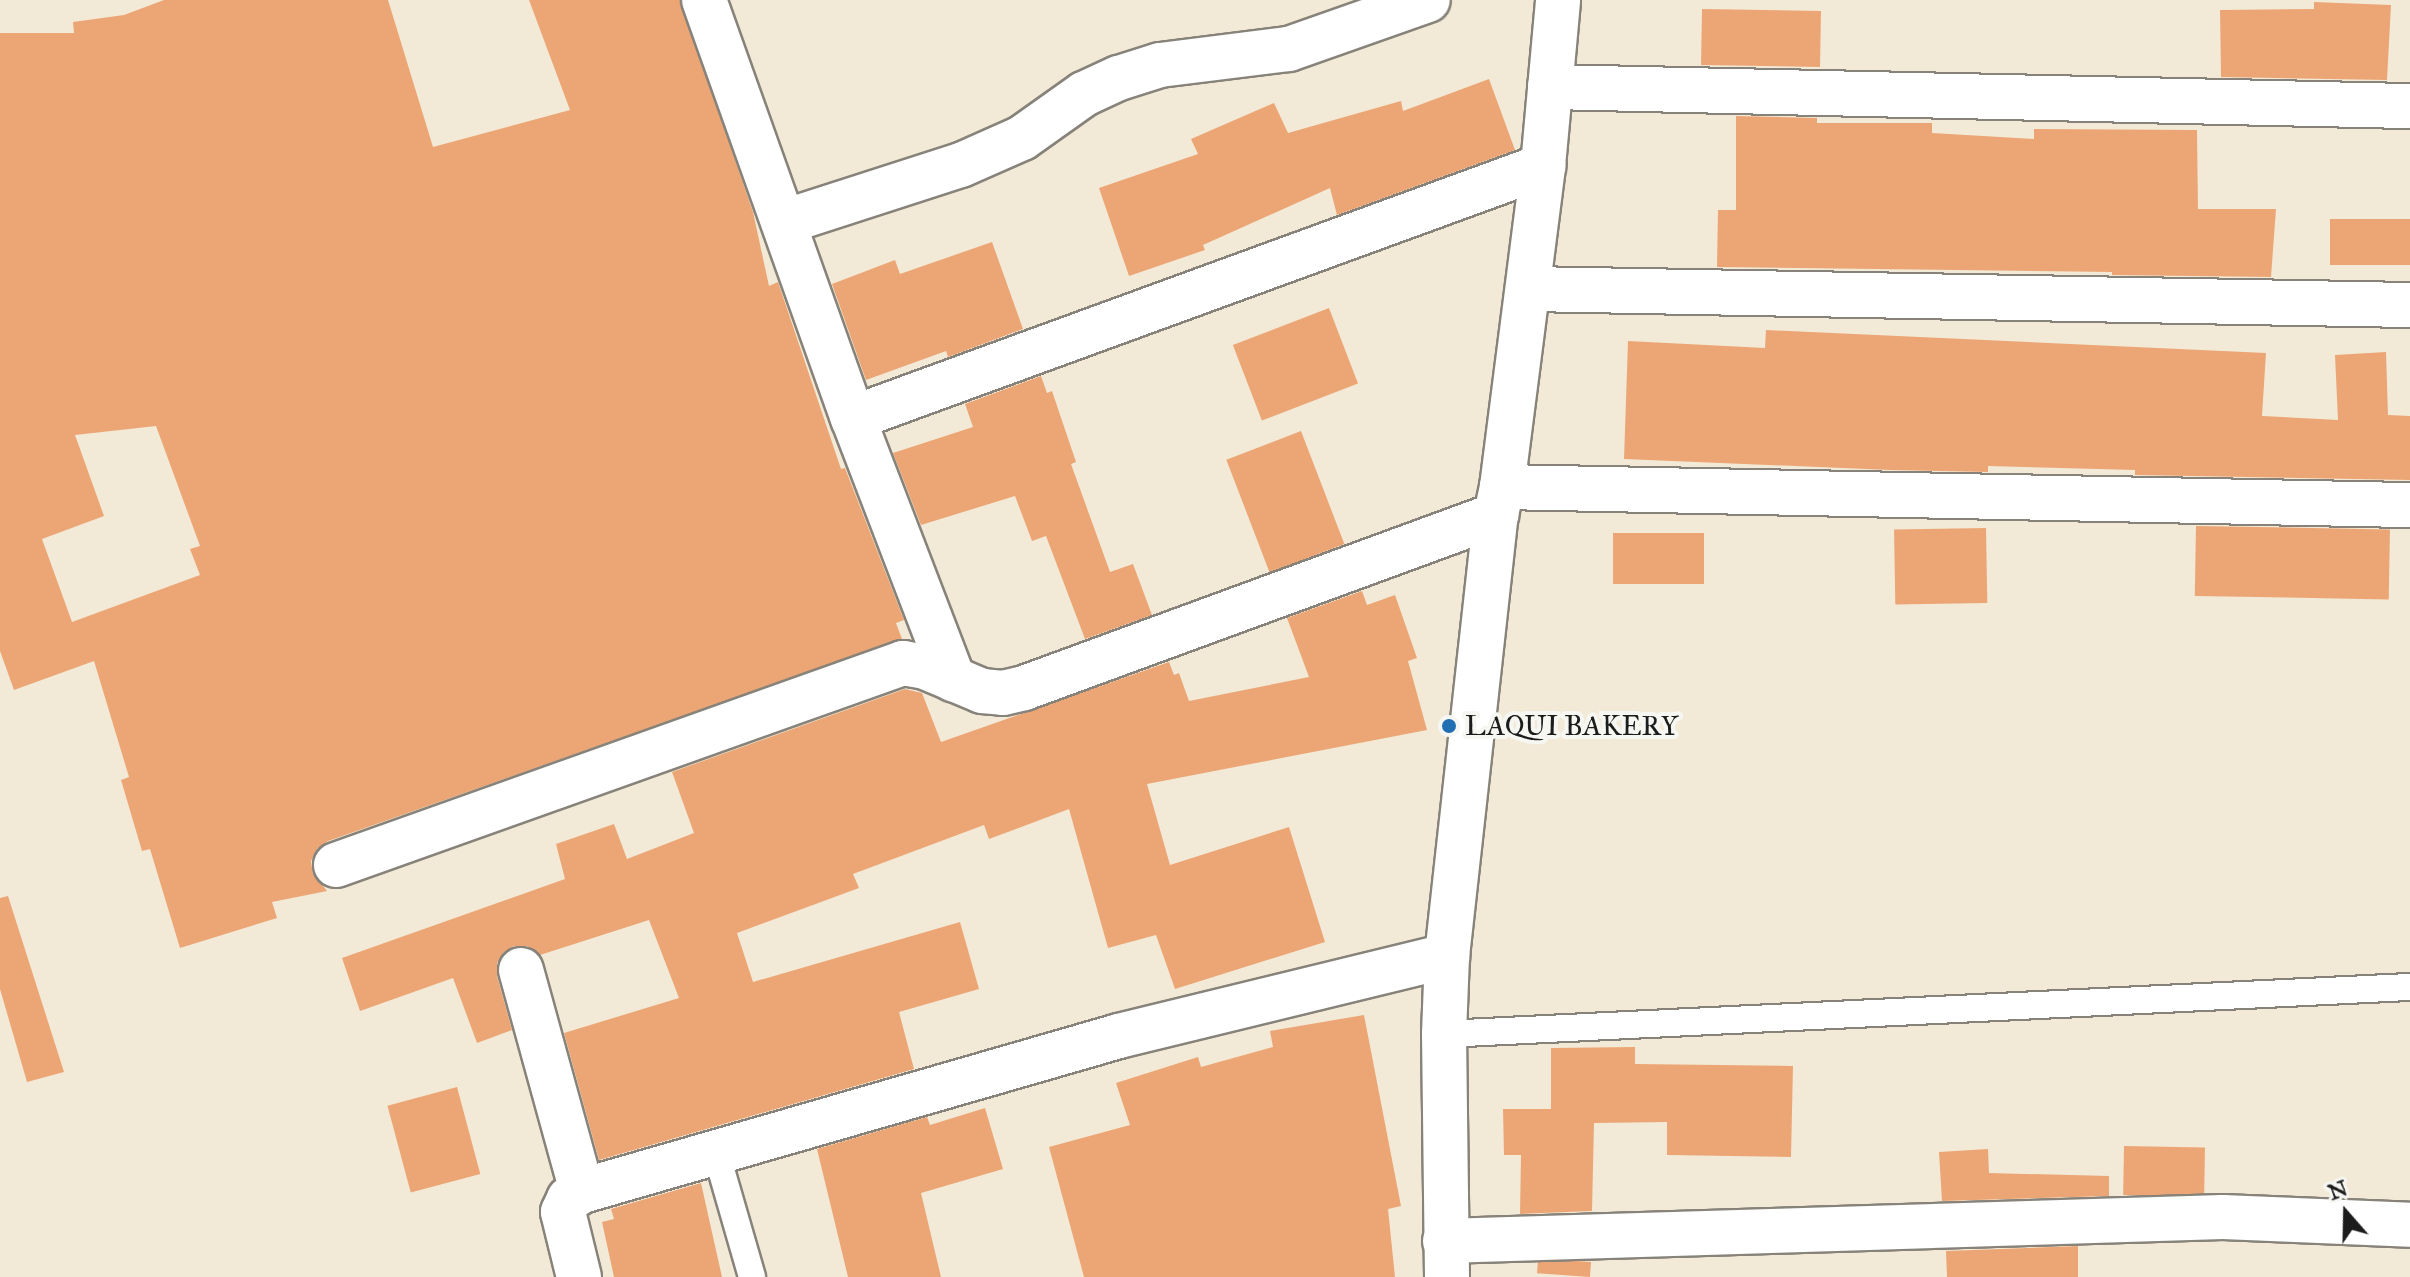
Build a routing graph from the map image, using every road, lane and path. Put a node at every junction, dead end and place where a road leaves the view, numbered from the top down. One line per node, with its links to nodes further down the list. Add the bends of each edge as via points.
1 (704, 0): 7 (street)
2 (1428, 0): 7 (street, via 1289,49 1160,65 1119,78 1084,94 1022,138 961,165)
3 (1558, 0): 4 (street)
4 (1550, 87): 5 (street); 6 (street)
5 (2410, 106)
6 (1543, 166): 8 (street); 10 (street)
7 (784, 222): 10 (street)
8 (1528, 289): 9 (street); 11 (street)
9 (2410, 305)
10 (853, 418): 13 (street)
11 (1499, 501): 12 (street); 13 (street, via 1024,688 982,691); 15 (street)
12 (2410, 505)
13 (953, 679): 14 (street, via 903,663)
14 (336, 865)
15 (1447, 956): 18 (street); 19 (street, via 1119,1036)
16 (521, 970): 20 (street)
17 (2410, 987): 18 (lane)
18 (1444, 1034): 22 (street)
19 (716, 1152): 20 (street); 24 (lane)
20 (582, 1191): 23 (street, via 569,1199 563,1212)
21 (2410, 1225): 22 (street, via 2223,1217)
22 (1446, 1259)
23 (579, 1277)
24 (752, 1277)

